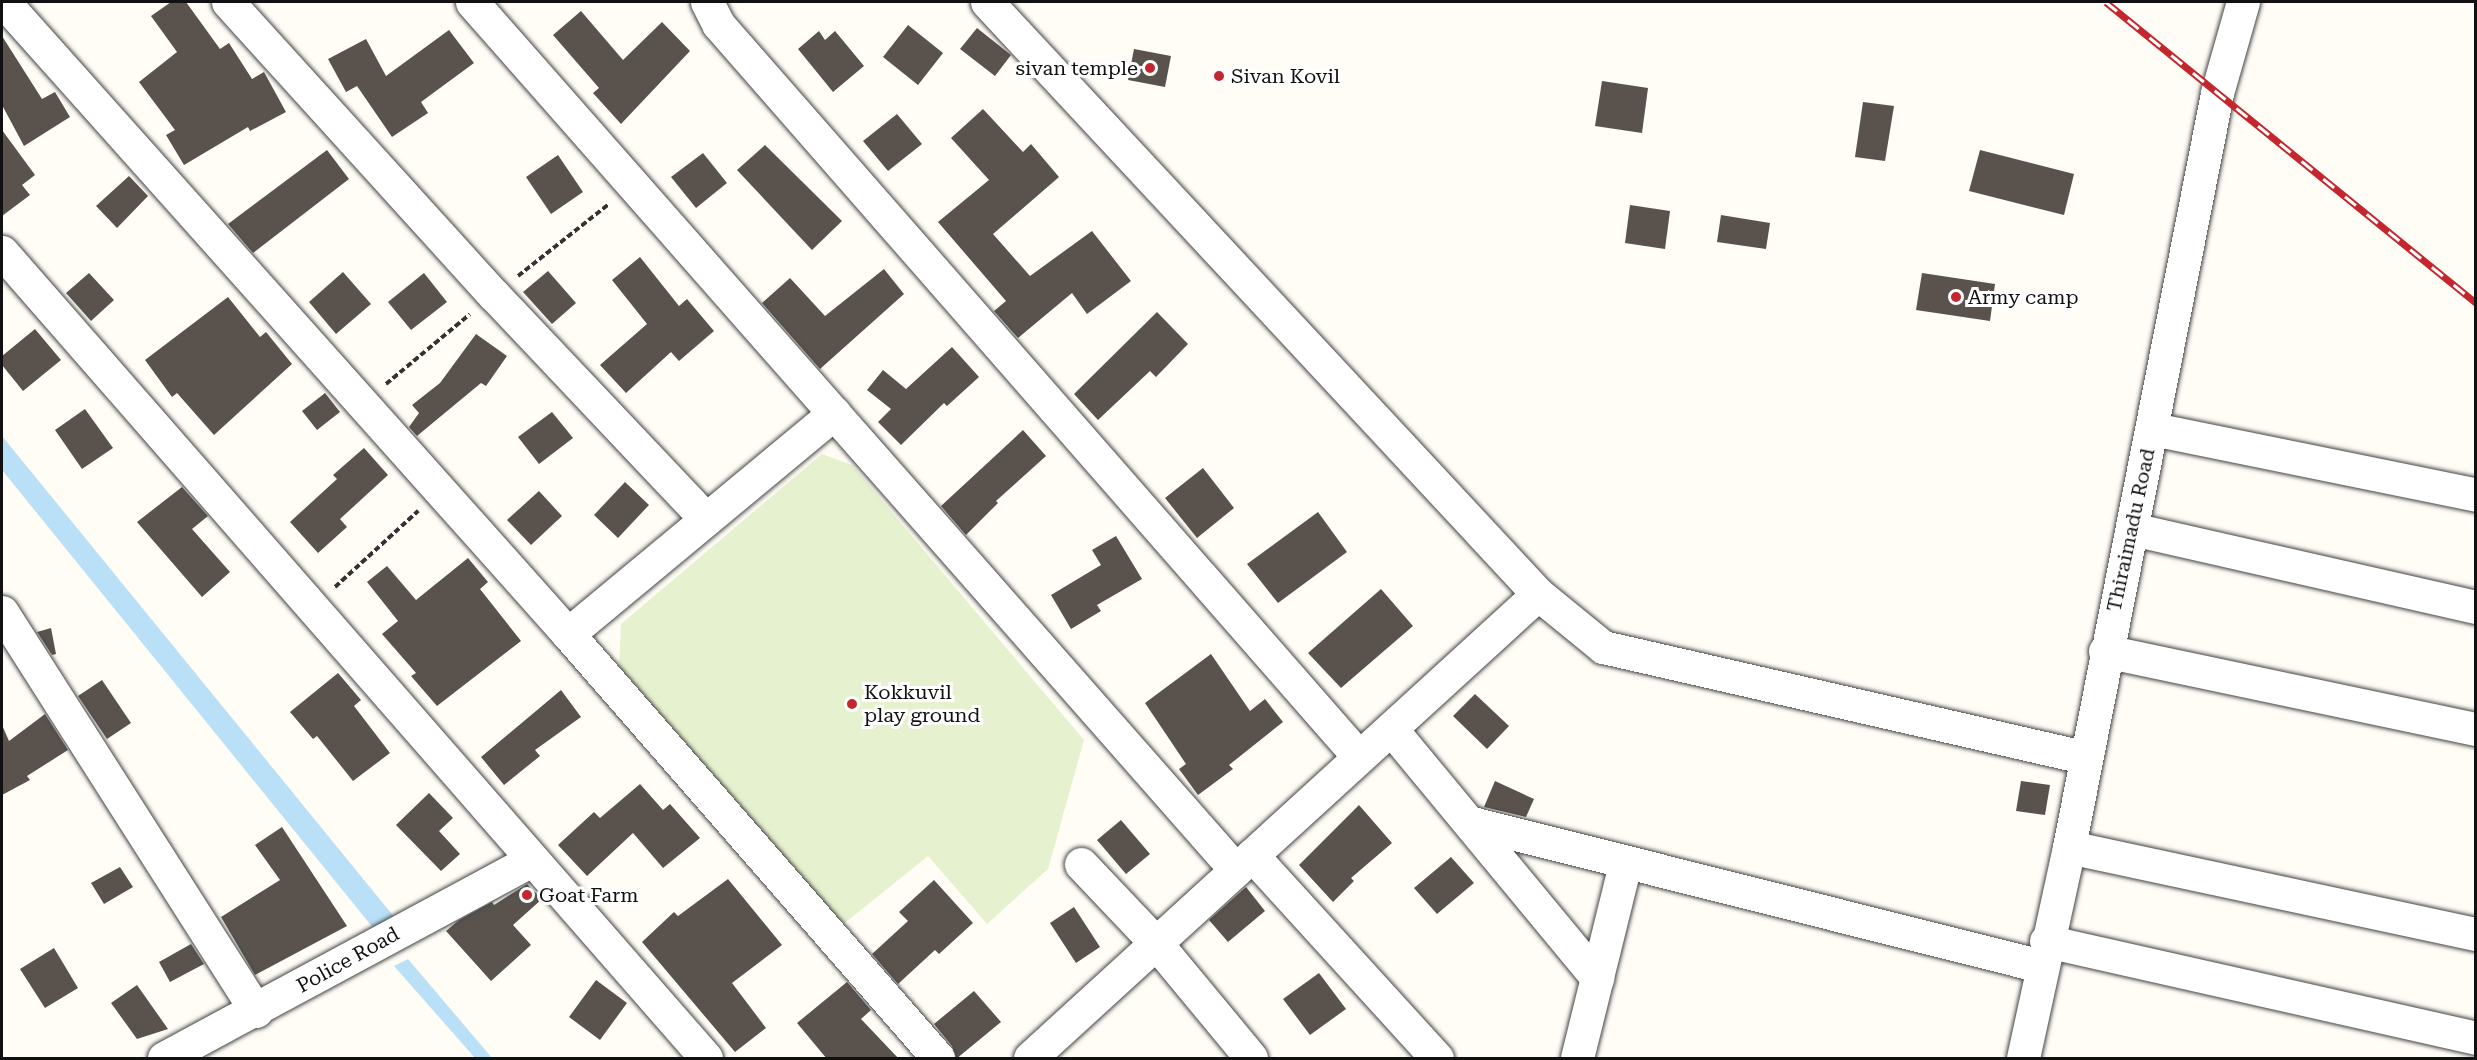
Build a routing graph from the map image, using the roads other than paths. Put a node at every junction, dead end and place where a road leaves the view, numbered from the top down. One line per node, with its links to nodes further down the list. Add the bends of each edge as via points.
1 (4, 2): 16 (street)
2 (228, 2): 11 (street, via 494,295)
3 (472, 2): 8 (street)
4 (707, 2): 20 (street, via 718,24)
5 (987, 2): 13 (street)
6 (2243, 2): 9 (street, Thiraimadu Road, via 2217,93)
7 (2, 252): 24 (street)
8 (834, 413): 11 (street); 25 (street)
9 (2153, 429): 10 (street); 12 (street, Thiraimadu Road)
10 (2475, 495)
11 (706, 519): 16 (street)
12 (2132, 529): 14 (street); 17 (street, Thiraimadu Road)
13 (1539, 594): 19 (street); 21 (street, via 1603,647)
14 (2475, 607)
15 (2, 612): 32 (street)
16 (568, 634): 37 (street)
17 (2105, 651): 18 (street); 21 (street, Thiraimadu Road)
18 (2475, 729)
19 (1392, 730): 20 (street); 22 (street)
20 (1359, 757): 25 (street)
21 (2086, 758): 23 (street, Thiraimadu Road)
22 (1472, 823): 27 (street); 31 (street)
23 (2069, 847): 28 (street); 30 (street, Thiraimadu Road)
24 (531, 860): 32 (street, Police Road); 36 (street)
25 (1244, 862): 29 (street); 40 (street)
26 (1081, 864): 29 (street)
27 (1625, 864): 30 (street); 31 (street)
28 (2475, 934)
29 (1156, 943): 38 (street); 39 (street)
30 (2043, 954): 33 (street); 34 (street, Thiraimadu Road)
31 (1597, 978): 41 (street)
32 (256, 1011): 35 (street, Police Road)
33 (2475, 1038)
34 (2028, 1058)
35 (164, 1059)
36 (706, 1059)
37 (939, 1059)
38 (1030, 1059)
39 (1251, 1059)
40 (1437, 1059)
41 (1577, 1059)

